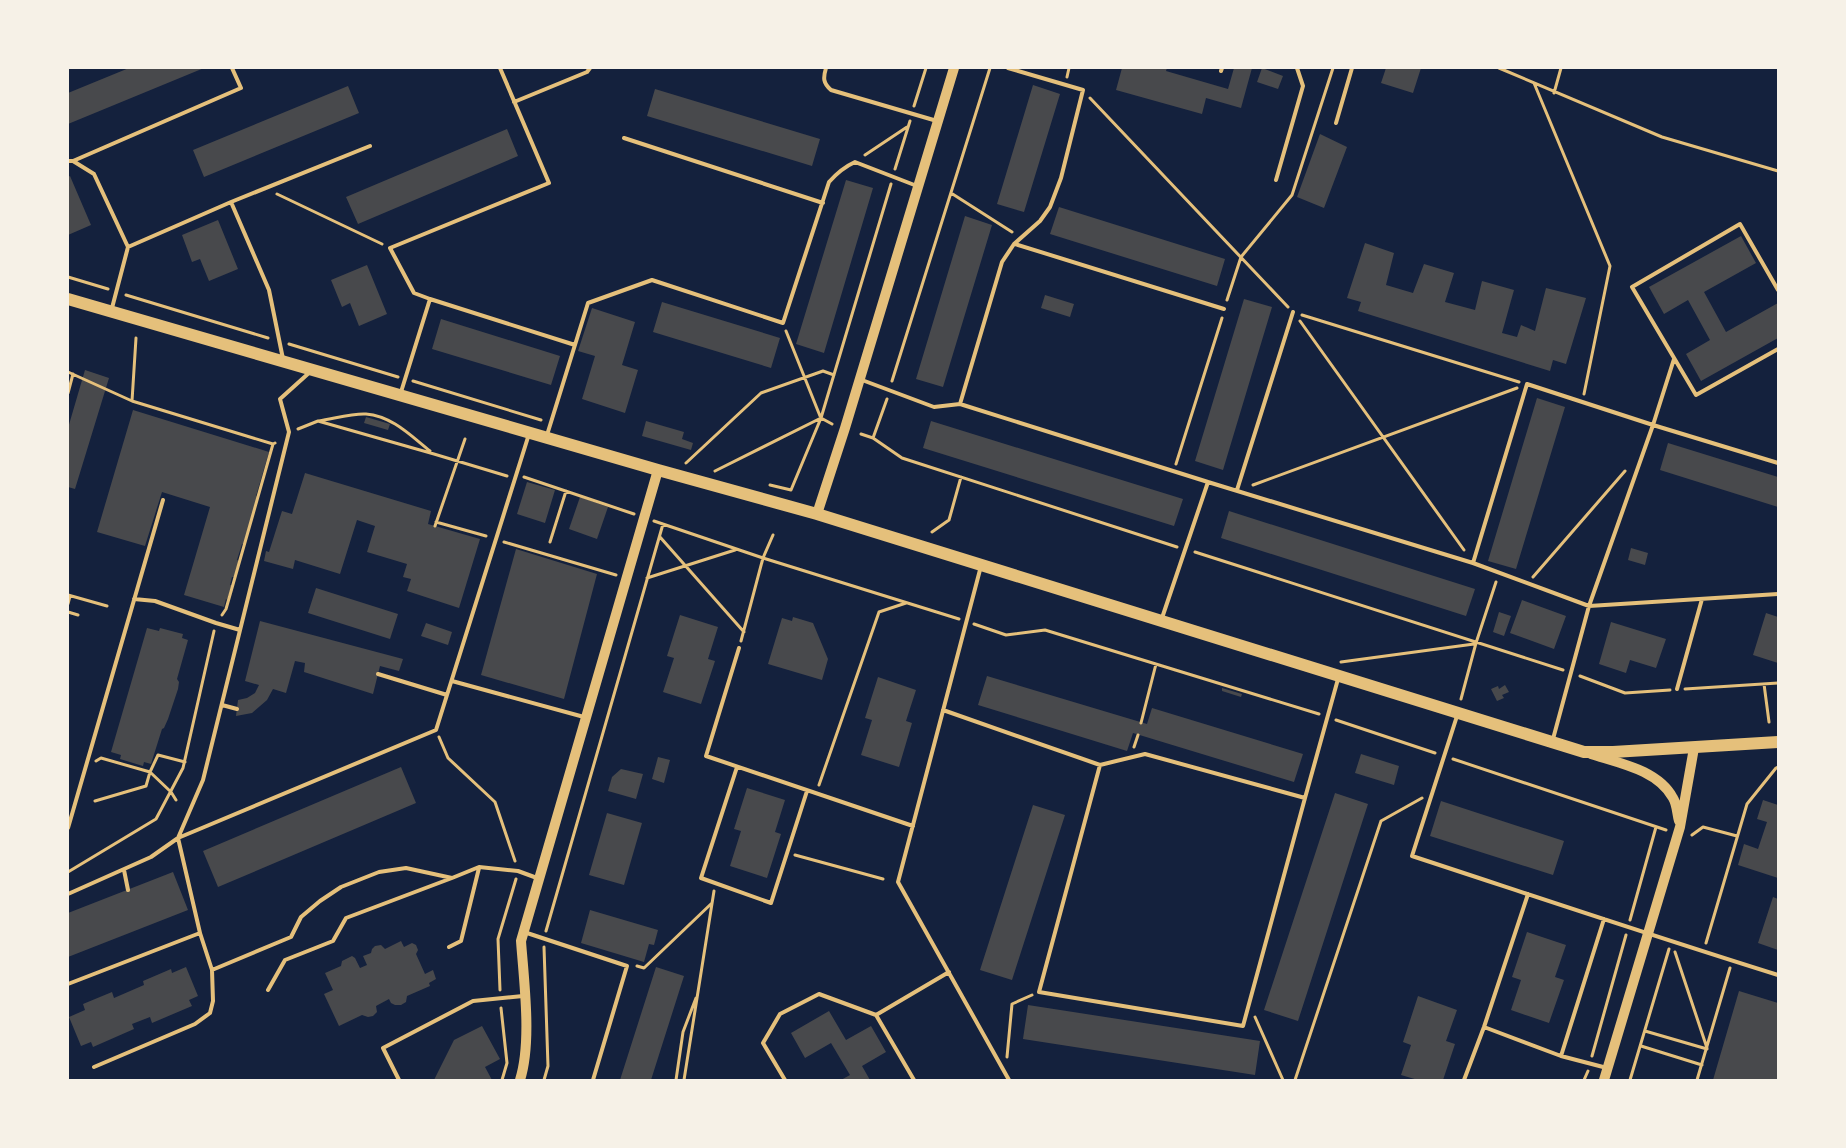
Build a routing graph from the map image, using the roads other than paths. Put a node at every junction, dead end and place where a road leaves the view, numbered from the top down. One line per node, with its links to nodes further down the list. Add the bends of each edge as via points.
1 (232, 68): 14 (lane, via 240,88)
2 (500, 68): 9 (lane)
3 (590, 68): 9 (lane)
4 (826, 68): 10 (lane, via 823,77 831,90)
5 (954, 68): 10 (street)
6 (1008, 68): 19 (lane, via 1083,90 1050,207)
7 (1297, 68): 15 (lane, via 1303,86)
8 (1352, 68): 11 (lane)
9 (514, 102): 22 (lane, via 549,183 390,248 414,293)
10 (938, 122): 16 (street)
11 (1336, 123)
12 (624, 138): 18 (lane)
13 (370, 146): 17 (lane)
14 (70, 161): 20 (lane, via 94,174)
15 (1276, 180)
16 (918, 186): 18 (lane, via 855,162 836,173); 32 (street)
17 (231, 201): 20 (lane); 30 (lane, via 269,290)
18 (823, 203): 27 (lane, via 783,323 652,280 588,303)
19 (1014, 244): 24 (lane); 34 (lane, via 1002,262)
20 (128, 248): 25 (lane)
21 (1779, 290): 29 (lane, via 1740,224 1632,287)
22 (430, 298): 27 (lane); 33 (lane)
23 (68, 299): 25 (main road)
24 (1224, 309)
25 (111, 312): 30 (main road)
26 (1293, 312): 41 (lane)
27 (575, 345): 37 (lane)
28 (1779, 349): 29 (lane, via 1696,395)
29 (1674, 358): 35 (lane)
30 (284, 363): 31 (main road)
31 (311, 370): 33 (main road); 51 (lane, via 280,399 289,432)
32 (859, 379): 34 (lane, via 934,407); 43 (street)
33 (400, 396): 36 (main road)
34 (960, 405): 40 (lane)
35 (1653, 425): 38 (lane); 44 (lane, via 1527,384); 49 (lane)
36 (529, 433): 37 (main road); 55 (lane)
37 (546, 438): 39 (main road)
38 (1779, 463)
39 (658, 470): 43 (main road); 62 (street)
40 (1208, 482): 41 (lane); 50 (lane)
41 (1237, 490): 44 (lane)
42 (163, 500): 47 (lane)
43 (817, 514): 45 (main road)
44 (1473, 562): 49 (lane)
45 (981, 566): 50 (main road); 60 (lane)
46 (1779, 594): 48 (lane)
47 (134, 599): 51 (lane, via 155,601); 72 (lane)
48 (1702, 599): 49 (lane); 56 (lane)
49 (1589, 606): 63 (lane)
50 (1161, 621): 54 (main road)
51 (240, 630): 58 (lane)
52 (739, 648): 68 (lane, via 706,756)
53 (378, 675): 57 (lane)
54 (1339, 675): 61 (main road); 70 (lane)
55 (452, 681): 57 (lane); 62 (lane)
56 (1677, 689)
57 (447, 695): 74 (lane, via 436,730)
58 (222, 705): 59 (lane); 74 (lane, via 203,780)
59 (237, 709)
60 (943, 710): 67 (lane); 71 (lane)
61 (1458, 712): 63 (main road); 81 (lane, via 1412,856)
62 (586, 717): 78 (street)
63 (1552, 742): 66 (main road)
64 (1779, 742): 65 (main road)
65 (1694, 748): 66 (main road); 73 (street)
66 (1584, 752): 73 (street, via 1656,779 1674,798)
67 (1100, 765): 70 (lane, via 1145,754); 70 (lane, via 1039,992 1242,1026)
68 (737, 767): 69 (lane); 69 (lane, via 700,878 771,903)
69 (807, 790): 71 (lane)
70 (1305, 798)
71 (913, 826): 88 (lane, via 898,882)
72 (68, 828)
73 (1679, 831): 85 (street)
74 (178, 838): 76 (lane, via 152,857); 84 (lane)
75 (480, 867): 77 (lane); 78 (lane, via 518,871); 86 (lane, via 461,941)
76 (124, 870): 79 (lane); 80 (lane)
77 (452, 878): 87 (lane, via 406,868 379,872 341,887 320,901 302,917 291,937); 91 (lane, via 346,918 333,941 285,960)
78 (539, 878): 83 (street)
79 (128, 890)
80 (68, 894)
81 (1528, 894): 82 (lane); 94 (lane)
82 (1604, 919): 85 (lane); 95 (lane)
83 (523, 932): 92 (street); 100 (lane, via 627,966)
84 (200, 933): 87 (lane); 90 (lane)
85 (1649, 935): 89 (lane); 97 (street)
86 (449, 947)
87 (212, 970): 96 (lane, via 210,1013 195,1024)
88 (949, 972): 93 (lane); 103 (lane)
89 (1779, 975)
90 (68, 984)
91 (268, 990)
92 (525, 995): 98 (lane, via 473,1001 382,1048); 99 (street, via 525,1064)
93 (876, 1015): 101 (lane, via 819,994 780,1014 763,1043); 102 (lane)
94 (1484, 1027): 95 (lane); 104 (lane)
95 (1561, 1056): 97 (lane)
96 (94, 1067)
97 (1608, 1068): 105 (street)
98 (399, 1080)
99 (520, 1080)
100 (593, 1080)
101 (785, 1080)
102 (914, 1080)
103 (1009, 1080)
104 (1464, 1080)
105 (1604, 1080)

